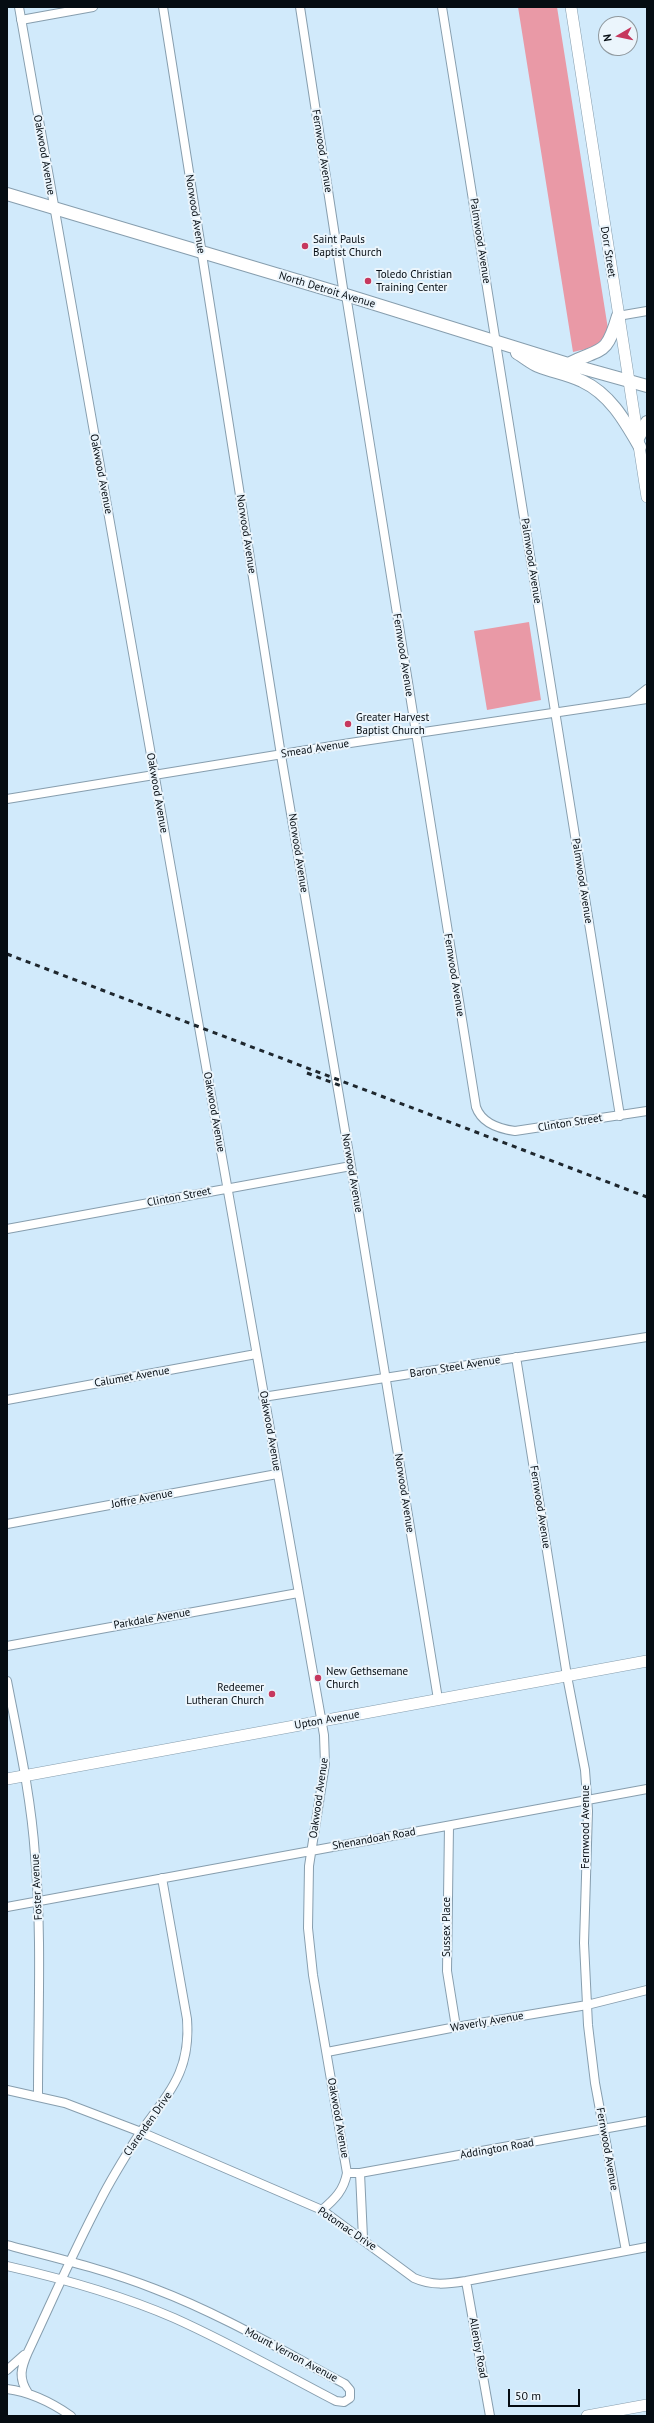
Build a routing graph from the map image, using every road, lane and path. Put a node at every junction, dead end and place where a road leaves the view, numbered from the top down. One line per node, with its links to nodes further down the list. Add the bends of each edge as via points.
1 (19, 7): 7 (street, Oakwood Avenue)
2 (93, 7): 7 (street)
3 (163, 7): 10 (street, Norwood Avenue)
4 (300, 7): 11 (street, Fernwood Avenue)
5 (442, 7): 14 (street, Palmwood Avenue)
6 (571, 7): 13 (street, Dorr Street)
7 (21, 20): 9 (street, Oakwood Avenue)
8 (7, 194): 9 (main road, North Detroit Avenue)
9 (53, 208): 10 (main road, North Detroit Avenue); 27 (street, Oakwood Avenue)
10 (202, 253): 11 (main road, North Detroit Avenue); 26 (street, Norwood Avenue)
11 (345, 295): 14 (main road, North Detroit Avenue); 25 (street, Fernwood Avenue)
12 (647, 311): 13 (street)
13 (618, 316): 15 (main road, via 613,332 601,351); 16 (street, Dorr Street)
14 (499, 343): 15 (main road, North Detroit Avenue); 19 (main road, via 538,366 582,381 596,389 608,398); 24 (street, Palmwood Avenue)
15 (568, 364): 16 (main road, North Detroit Avenue)
16 (628, 380): 17 (main road, North Detroit Avenue); 19 (street, Dorr Street)
17 (647, 386)
18 (647, 422): 19 (main road)
19 (639, 442): 20 (street, Dorr Street)
20 (647, 498)
21 (647, 689): 23 (street)
22 (647, 699): 23 (street, Smead Avenue)
23 (632, 701): 24 (street, Smead Avenue)
24 (555, 712): 25 (street, Smead Avenue); 30 (street, Palmwood Avenue)
25 (416, 734): 26 (street, Smead Avenue); 31 (street, Fernwood Avenue, via 476,1108 482,1119)
26 (281, 755): 27 (street, Smead Avenue); 32 (street, Norwood Avenue)
27 (154, 776): 28 (street, Smead Avenue); 33 (street, Oakwood Avenue)
28 (7, 799)
29 (647, 1110): 30 (street, Clinton Street)
30 (620, 1116): 31 (street, Clinton Street, via 515,1131)
31 (494, 1125)
32 (351, 1166): 33 (street, Clinton Street); 38 (street, Norwood Avenue)
33 (228, 1188): 34 (street, Clinton Street); 36 (street, Oakwood Avenue)
34 (7, 1229)
35 (647, 1337): 37 (street, Baron Steel Avenue)
36 (256, 1354): 39 (street, Oakwood Avenue); 40 (street, Calumet Avenue)
37 (516, 1357): 38 (street, Baron Steel Avenue); 46 (street, Fernwood Avenue)
38 (386, 1378): 39 (street, Baron Steel Avenue); 48 (street, Norwood Avenue)
39 (264, 1398): 41 (street, Oakwood Avenue)
40 (7, 1400)
41 (277, 1474): 42 (street, Joffre Avenue); 43 (street, Oakwood Avenue)
42 (7, 1524)
43 (298, 1592): 44 (street, Parkdale Avenue); 49 (street, Oakwood Avenue)
44 (7, 1646)
45 (647, 1661): 46 (street, Upton Avenue)
46 (567, 1676): 48 (street, Upton Avenue); 53 (street, Fernwood Avenue, via 583,1756)
47 (7, 1681): 50 (street, Foster Avenue)
48 (438, 1699): 49 (street, Upton Avenue)
49 (322, 1721): 50 (street, Upton Avenue); 55 (street, Oakwood Avenue, via 326,1764)
50 (24, 1776): 51 (street, Upton Avenue); 57 (street, Foster Avenue, via 32,1822)
51 (7, 1779)
52 (647, 1788): 53 (street, Shenandoah Road)
53 (588, 1799): 54 (street, Shenandoah Road); 60 (street, Fernwood Avenue, via 584,1943)
54 (449, 1826): 55 (street, Shenandoah Road); 61 (street, Sussex Place, via 447,1971)
55 (312, 1851): 56 (street, Shenandoah Road); 62 (street, Oakwood Avenue, via 308,1889 309,1942)
56 (162, 1878): 57 (street, Shenandoah Road); 67 (street, Clarenden Drive, via 189,2042 181,2071 168,2097)
57 (38, 1901): 58 (street, Shenandoah Road); 64 (street, Foster Avenue)
58 (7, 1907)
59 (647, 1990): 60 (street, Waverly Avenue)
60 (587, 2005): 61 (street, Waverly Avenue); 66 (street, Fernwood Avenue, via 592,2063)
61 (456, 2027): 62 (street, Waverly Avenue)
62 (327, 2052): 68 (street, Oakwood Avenue)
63 (7, 2090): 64 (street, Potomac Drive)
64 (38, 2095): 67 (street, Potomac Drive)
65 (647, 2121): 66 (street, Addington Road)
66 (603, 2130): 69 (street, Addington Road); 74 (street, Fernwood Avenue)
67 (141, 2132): 70 (street, Potomac Drive); 75 (street, Clarenden Drive, via 100,2200)
68 (347, 2173): 69 (street, Addington Road); 70 (street, Oakwood Avenue, via 346,2183 340,2193)
69 (360, 2174): 71 (street)
70 (322, 2210): 71 (street, Potomac Drive)
71 (363, 2238): 78 (street, Potomac Drive, via 414,2278 442,2284)
72 (7, 2245): 75 (street, Mount Vernon Avenue)
73 (647, 2247): 74 (street, Potomac Drive)
74 (626, 2251): 78 (street, Potomac Drive)
75 (71, 2261): 77 (street, Clarenden Drive); 77 (street, Mount Vernon Avenue, via 157,2290 207,2311 345,2384 350,2390 350,2398 344,2402 336,2401 262,2361 173,2318 106,2292)
76 (7, 2266): 77 (street, Mount Vernon Avenue)
77 (62, 2280): 79 (street, Clarenden Drive)
78 (466, 2281): 85 (street, Allenby Road)
79 (28, 2352): 80 (street, Clarenden Drive); 82 (street, Clarenden Drive, via 20,2376)
80 (7, 2370)
81 (7, 2389): 82 (street)
82 (28, 2393): 84 (street, via 46,2400)
83 (647, 2405): 86 (street)
84 (71, 2416)
85 (490, 2416)
86 (587, 2416)

